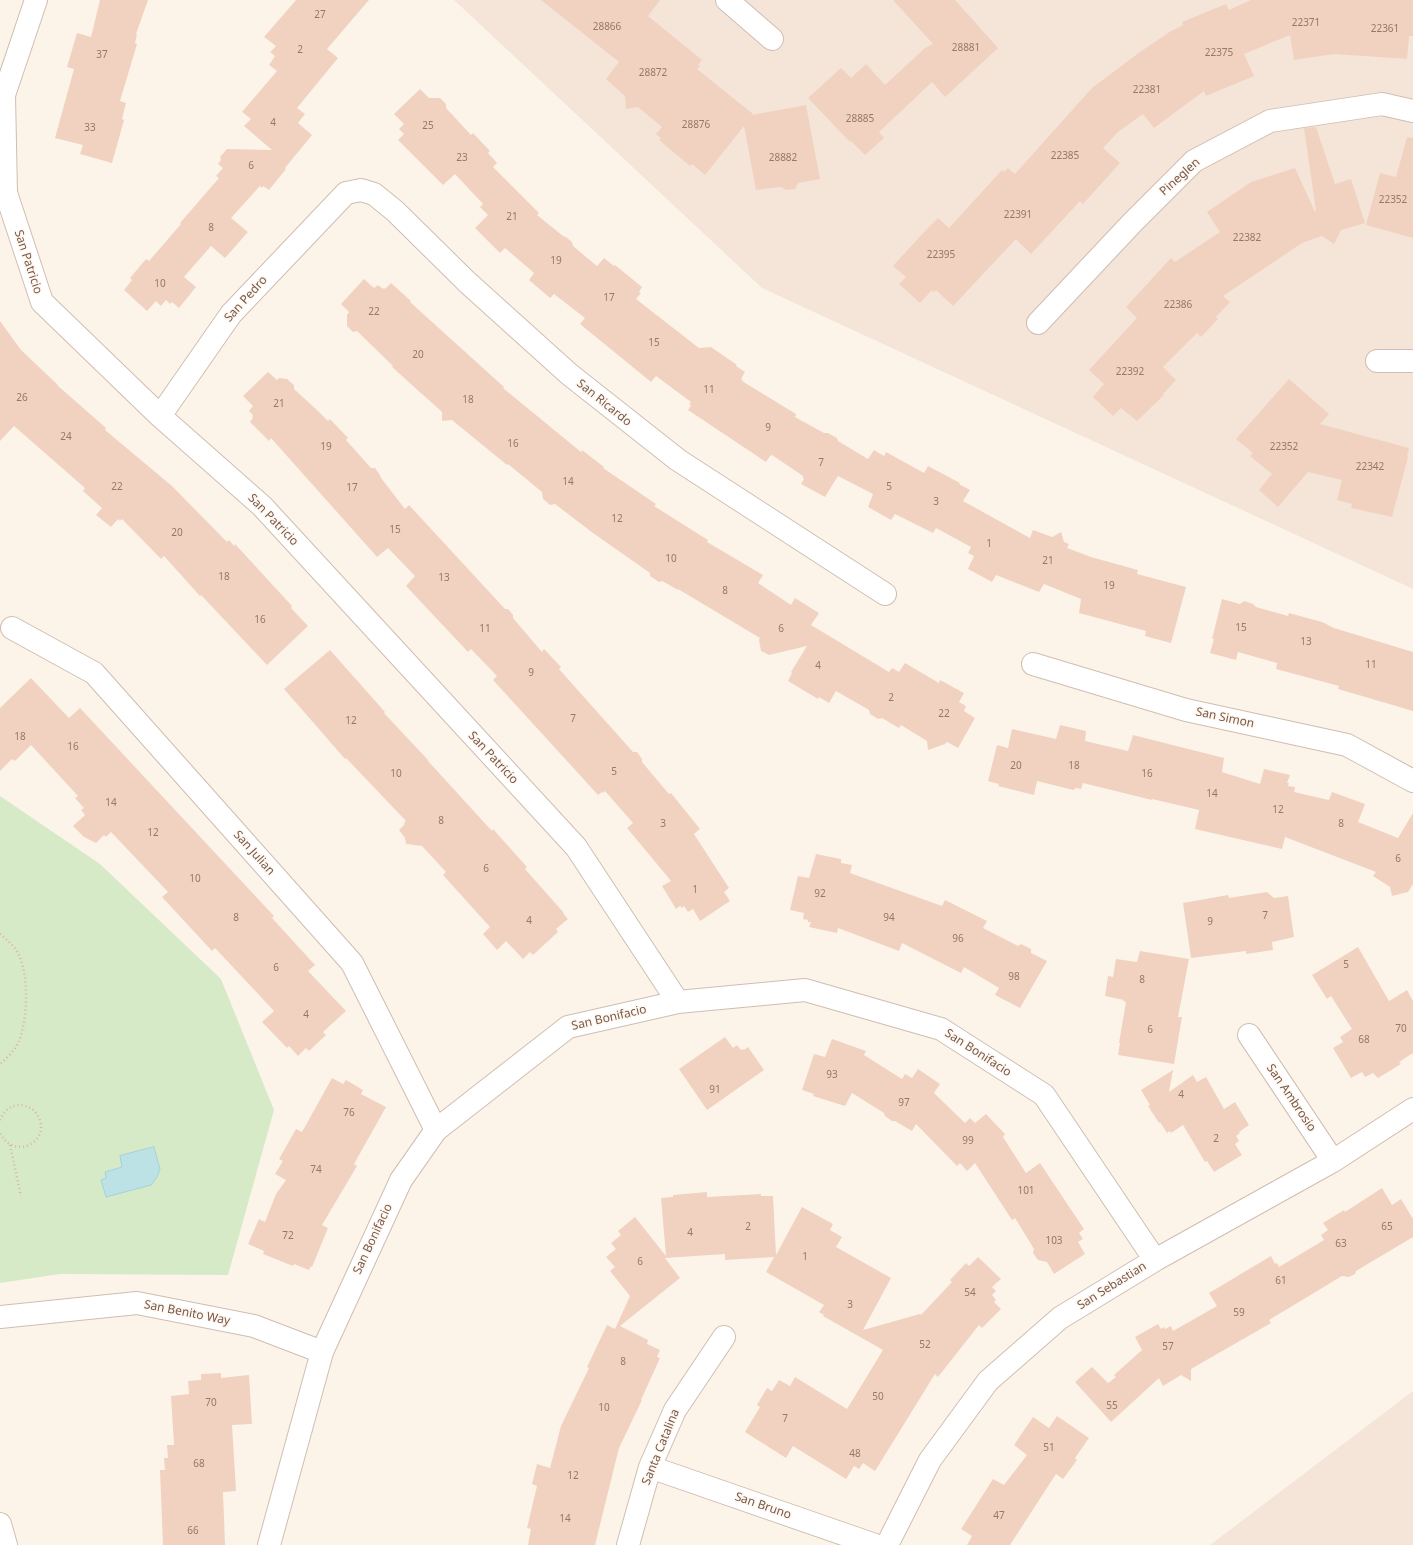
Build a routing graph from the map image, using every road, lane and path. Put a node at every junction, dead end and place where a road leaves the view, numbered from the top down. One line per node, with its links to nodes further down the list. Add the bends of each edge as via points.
1 (36, 0): 9 (street, San Patricio, via 4,95 6,193 42,302)
2 (727, 0): 3 (street)
3 (772, 39)
4 (1413, 111): 6 (street, Pineglen, via 1382,104 1270,121 1194,161)
5 (346, 193): 9 (street, San Pedro, via 231,314); 10 (street, San Ricardo, via 361,190 374,194 569,374 678,460)
6 (1038, 323)
7 (1377, 361): 8 (street)
8 (1413, 361)
9 (160, 416): 15 (street, San Patricio, via 262,506 576,847)
10 (885, 594)
11 (12, 628): 20 (street, San Julian, via 94,673 352,963)
12 (1033, 664): 13 (street, San Simon, via 1186,710 1347,745)
13 (1413, 781)
14 (0, 934): 17 (path, via 19,954 24,972 26,998 24,1023 18,1043)
15 (678, 1002): 20 (street, San Bonifacio, via 568,1027); 26 (street, San Bonifacio, via 805,990 941,1029 1044,1096)
16 (1249, 1035): 24 (street, San Ambrosio)
17 (0, 1064)
18 (1413, 1109): 24 (street, San Sebastian)
19 (0, 1120): 23 (path, via 7,1109 23,1105 37,1113 41,1121 39,1137 33,1143 26,1147)
20 (436, 1130): 29 (street, San Bonifacio, via 401,1180)
21 (0, 1133): 22 (path)
22 (2, 1140): 23 (path)
23 (10, 1145): 25 (path)
24 (1333, 1161): 26 (street, San Sebastian)
25 (21, 1196)
26 (1155, 1260): 36 (street, San Sebastian, via 1060,1318 988,1381 930,1460)
27 (0, 1318): 29 (street, San Benito Way, via 137,1303 254,1326)
28 (724, 1337): 30 (street, Santa Catalina, via 675,1410)
29 (322, 1352): 33 (street, San Bonifacio)
30 (650, 1467): 34 (street, Santa Catalina); 35 (street, San Bruno)
31 (0, 1524): 32 (street)
32 (6, 1545)
33 (269, 1545)
34 (628, 1545)
35 (875, 1545)
36 (887, 1545)

